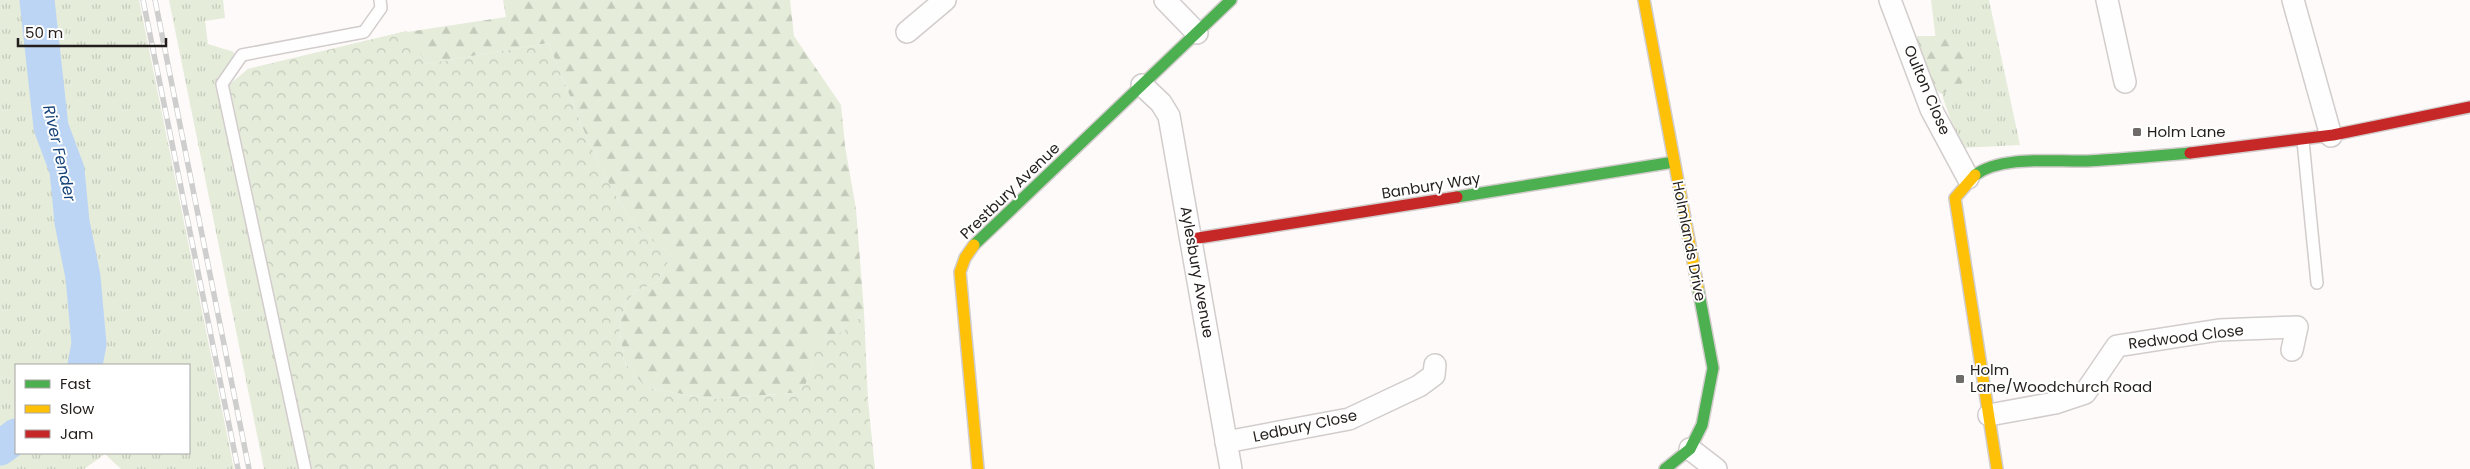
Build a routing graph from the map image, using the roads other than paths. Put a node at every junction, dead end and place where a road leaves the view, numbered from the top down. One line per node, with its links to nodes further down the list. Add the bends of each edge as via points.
1 (380, 0): 26 (lane, via 381,8 364,32 242,55 222,84)
2 (945, 0): 9 (street)
3 (1165, 0): 11 (street)
4 (1231, 0): 11 (street, Prestbury Avenue)
5 (1644, 0): 17 (street, Holmlands Drive)
6 (1890, 0): 18 (street, Oulton Close, via 1931,109)
7 (2107, 0): 12 (street)
8 (2293, 0): 15 (street)
9 (926, 8): 10 (street)
10 (908, 32)
11 (1197, 33): 13 (street, Prestbury Avenue)
12 (2125, 82)
13 (1142, 85): 19 (street, Aylesbury Avenue, via 1161,103 1169,116); 27 (street, Prestbury Avenue, via 975,244 965,258 960,272)
14 (2470, 107): 15 (street, via 2407,123)
15 (2331, 136): 16 (street)
16 (2303, 141): 18 (street, via 2099,160 1996,165); 20 (lane)
17 (1674, 162): 19 (street, Banbury Way); 25 (street, Holmlands Drive, via 1713,368 1702,424)
18 (1968, 178): 23 (street, via 1955,198)
19 (1192, 239): 24 (street, Aylesbury Avenue)
20 (2316, 283)
21 (2292, 350): 23 (street, Redwood Close, via 2297,327 2219,330 2117,346 2085,393 2055,403)
22 (1437, 372): 24 (street, Ledbury Close, via 1419,386 1349,419)
23 (1989, 415): 31 (street)
24 (1226, 442): 28 (street, Aylesbury Avenue)
25 (1690, 450): 29 (street, Holmlands Drive); 30 (street)
26 (305, 469)
27 (978, 469)
28 (1231, 469)
29 (1665, 469)
30 (1716, 469)
31 (1997, 469)

